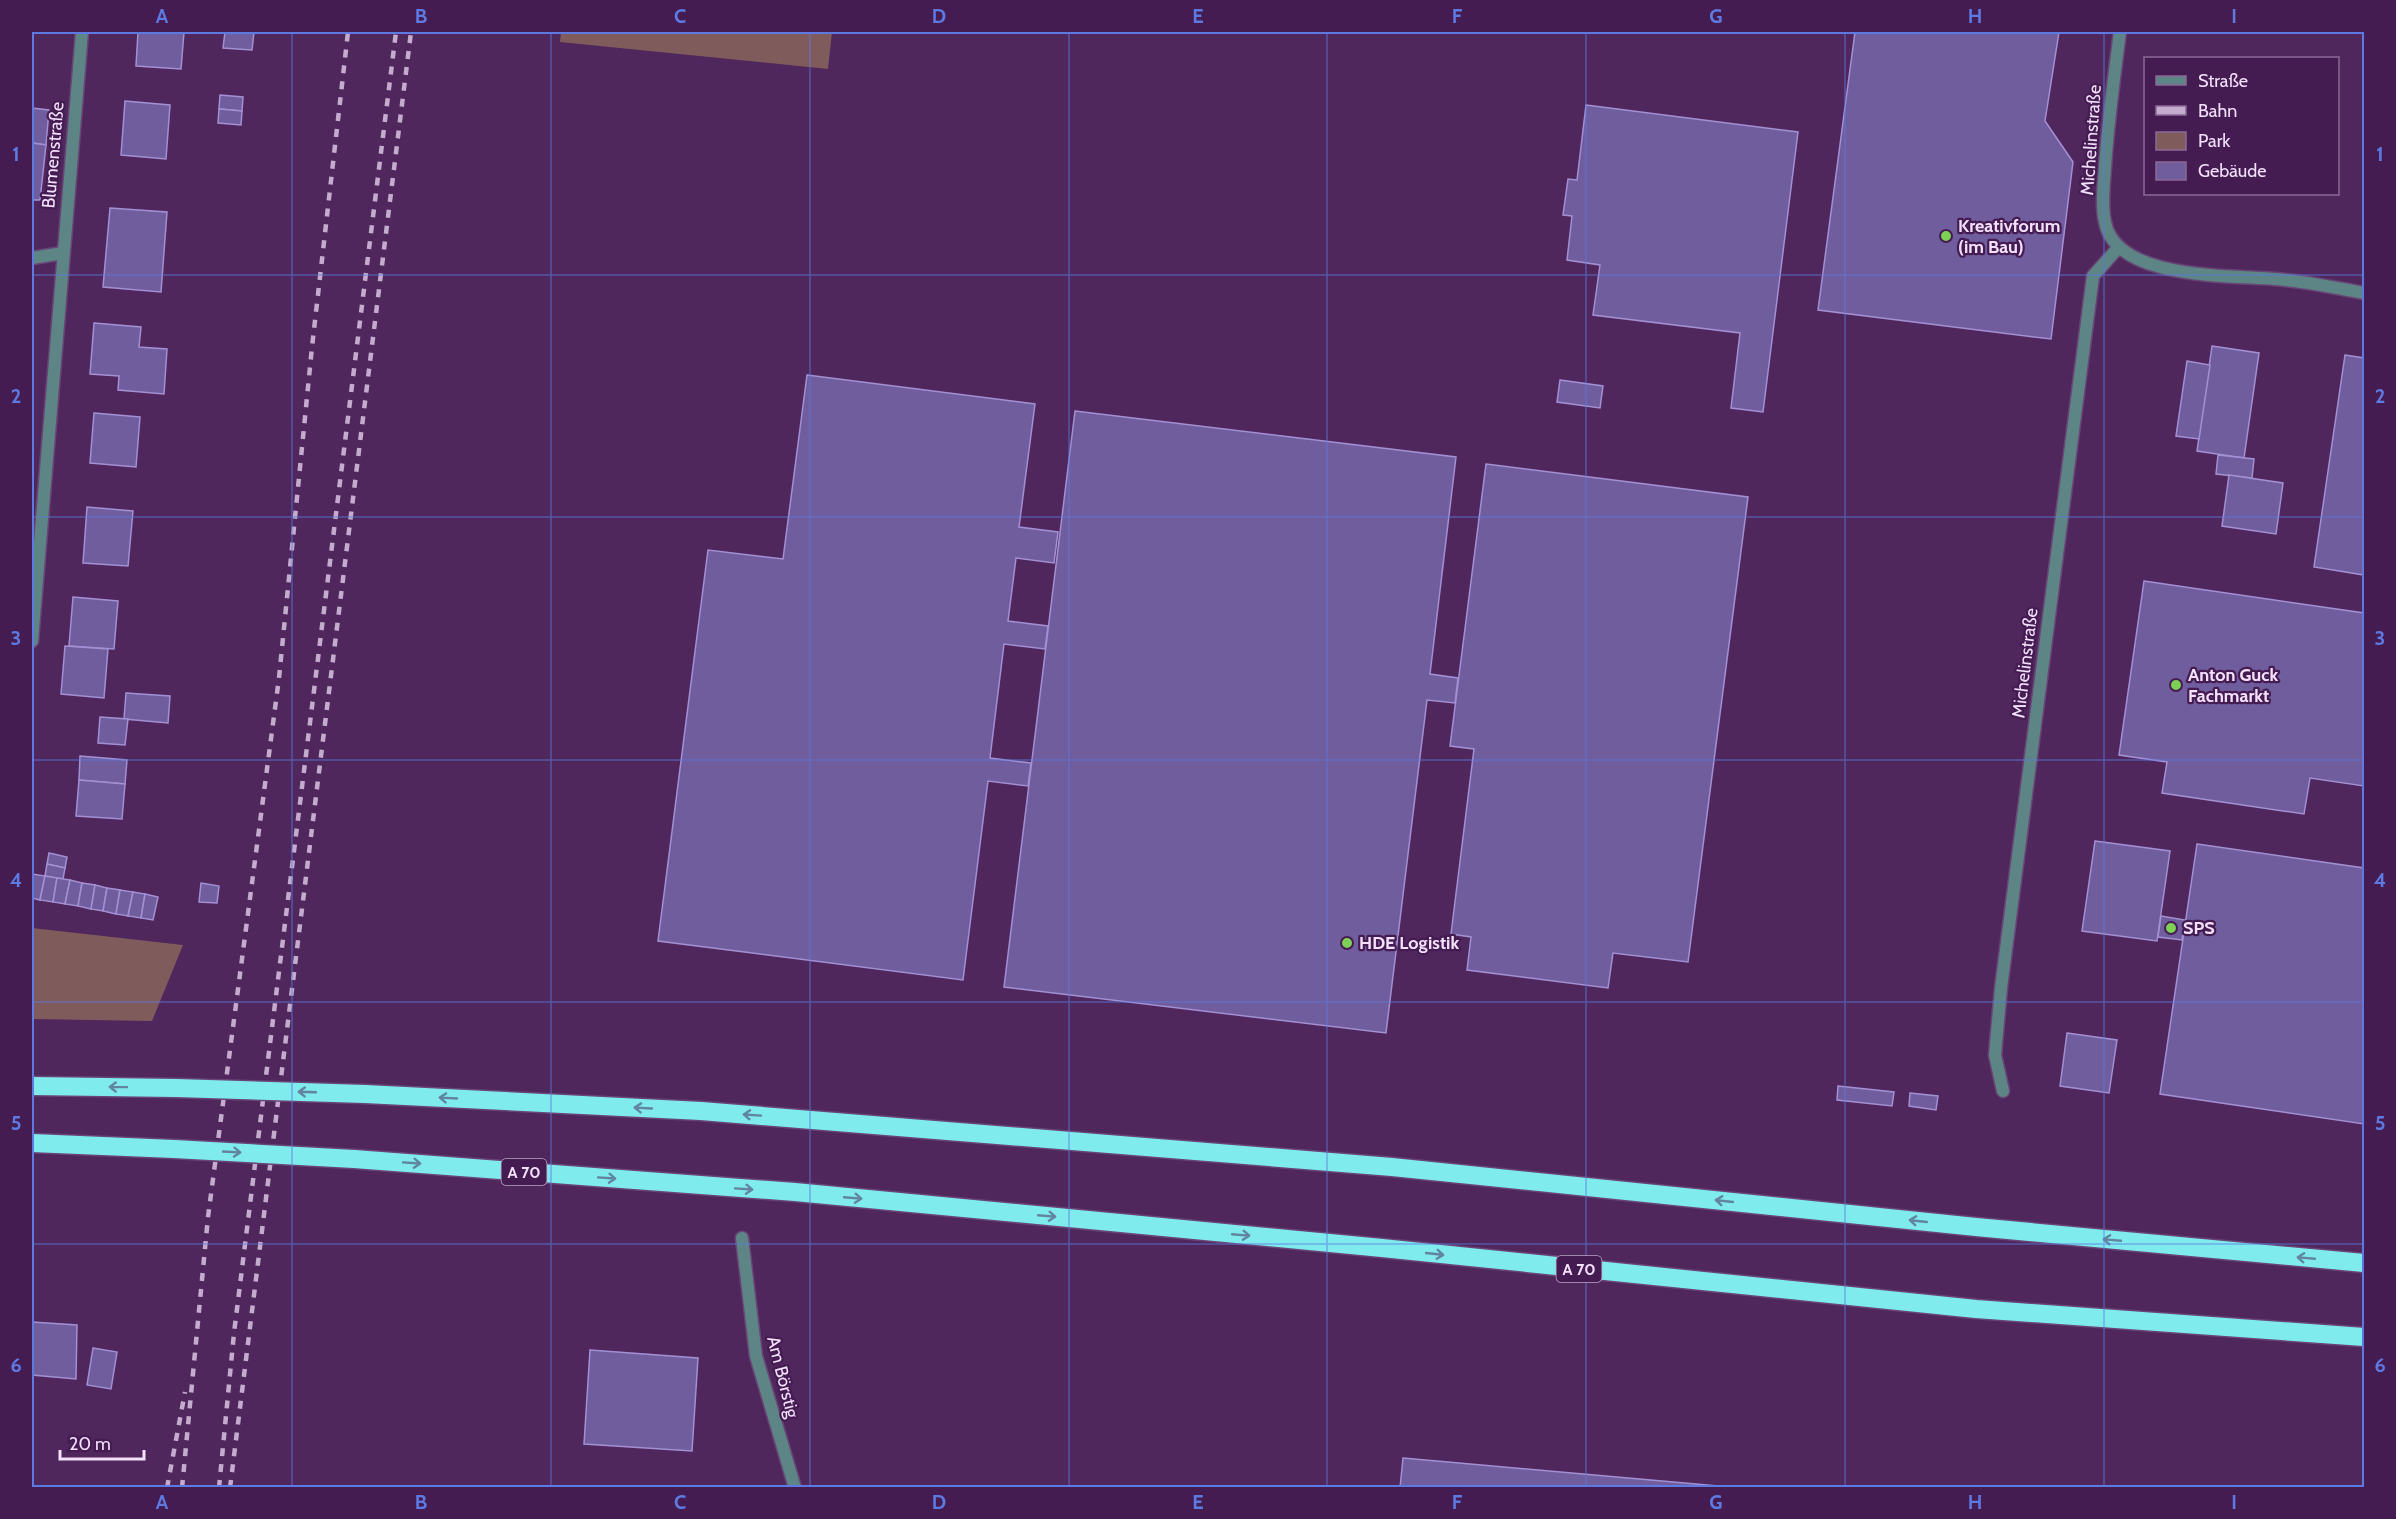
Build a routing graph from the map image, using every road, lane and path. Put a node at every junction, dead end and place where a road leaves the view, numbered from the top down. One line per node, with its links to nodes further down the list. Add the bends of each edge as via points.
1 (82, 32): 4 (street, Blumenstraße)
2 (2120, 32): 3 (street, Michelinstraße, via 2103,188 2105,223)
3 (2118, 248): 6 (street, via 2151,265); 9 (street, Michelinstraße, via 2093,276 2001,988 1995,1054)
4 (63, 253): 5 (street); 7 (street, Blumenstraße)
5 (32, 258)
6 (2364, 292)
7 (32, 641)
8 (32, 1086): 12 (highway, one-way to 8, bridge, via 1392,1167 701,1111 366,1094)
9 (2004, 1091)
10 (32, 1143): 13 (highway, A 70, one-way to 13, bridge, via 354,1159 795,1192 1976,1310)
11 (742, 1238): 14 (street, Am Börstig, via 756,1356)
12 (2364, 1263)
13 (2364, 1336)
14 (795, 1488)

